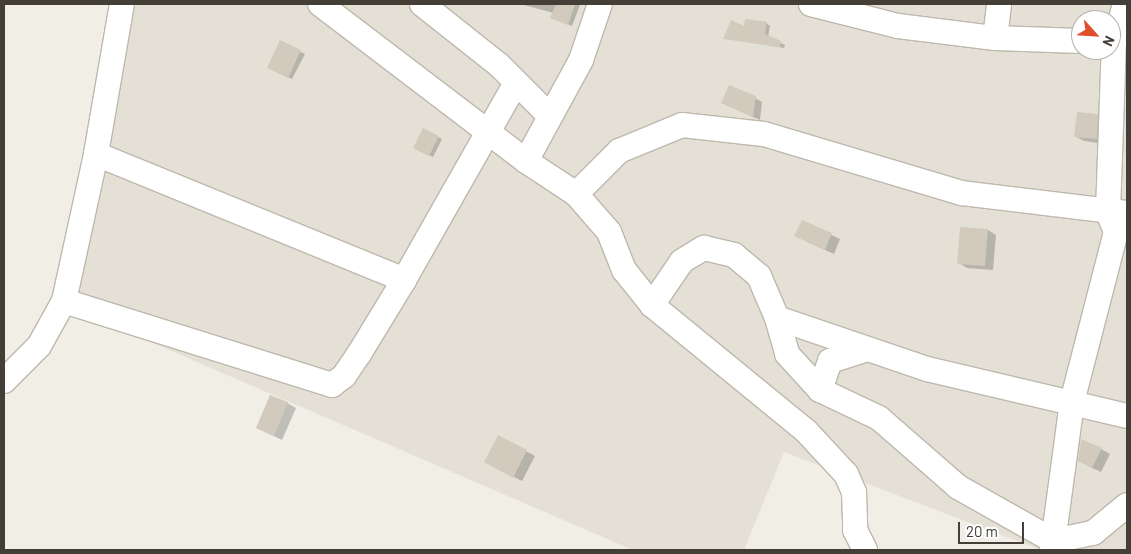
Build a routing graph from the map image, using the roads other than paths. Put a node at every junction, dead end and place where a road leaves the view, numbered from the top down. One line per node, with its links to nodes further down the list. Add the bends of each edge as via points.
1 (122, 4): 15 (street)
2 (320, 4): 14 (street)
3 (422, 4): 12 (street)
4 (600, 4): 13 (street, via 581,60)
5 (811, 4): 9 (street, via 898,26)
6 (1000, 4): 9 (street)
7 (1126, 4): 8 (street)
8 (1121, 18)
9 (995, 38): 10 (street)
10 (1071, 41)
11 (1112, 60): 18 (street)
12 (516, 83): 13 (street); 14 (street)
13 (550, 116): 16 (street)
14 (488, 133): 16 (street); 19 (street)
15 (96, 154): 19 (street); 20 (street)
16 (526, 161): 17 (street)
17 (576, 194): 18 (street, via 619,151 682,125 764,134 962,193); 21 (street, via 608,232 624,270)
18 (1117, 213): 26 (street, via 1116,232)
19 (404, 280): 20 (street, via 344,376 332,384)
20 (64, 301): 24 (street, via 38,346)
21 (652, 305): 22 (street, via 682,261 704,248 734,255 759,276); 30 (street, via 806,431 846,474 854,492 855,530)
22 (777, 318): 23 (street); 25 (street, via 787,354)
23 (866, 349): 25 (street, via 830,361); 26 (street, via 927,370)
24 (4, 381)
25 (820, 390): 29 (street, via 879,418 958,487)
26 (1072, 402): 27 (street); 29 (street)
27 (1127, 416)
28 (1127, 505): 29 (street, via 1093,533)
29 (1053, 546)
30 (865, 550)

